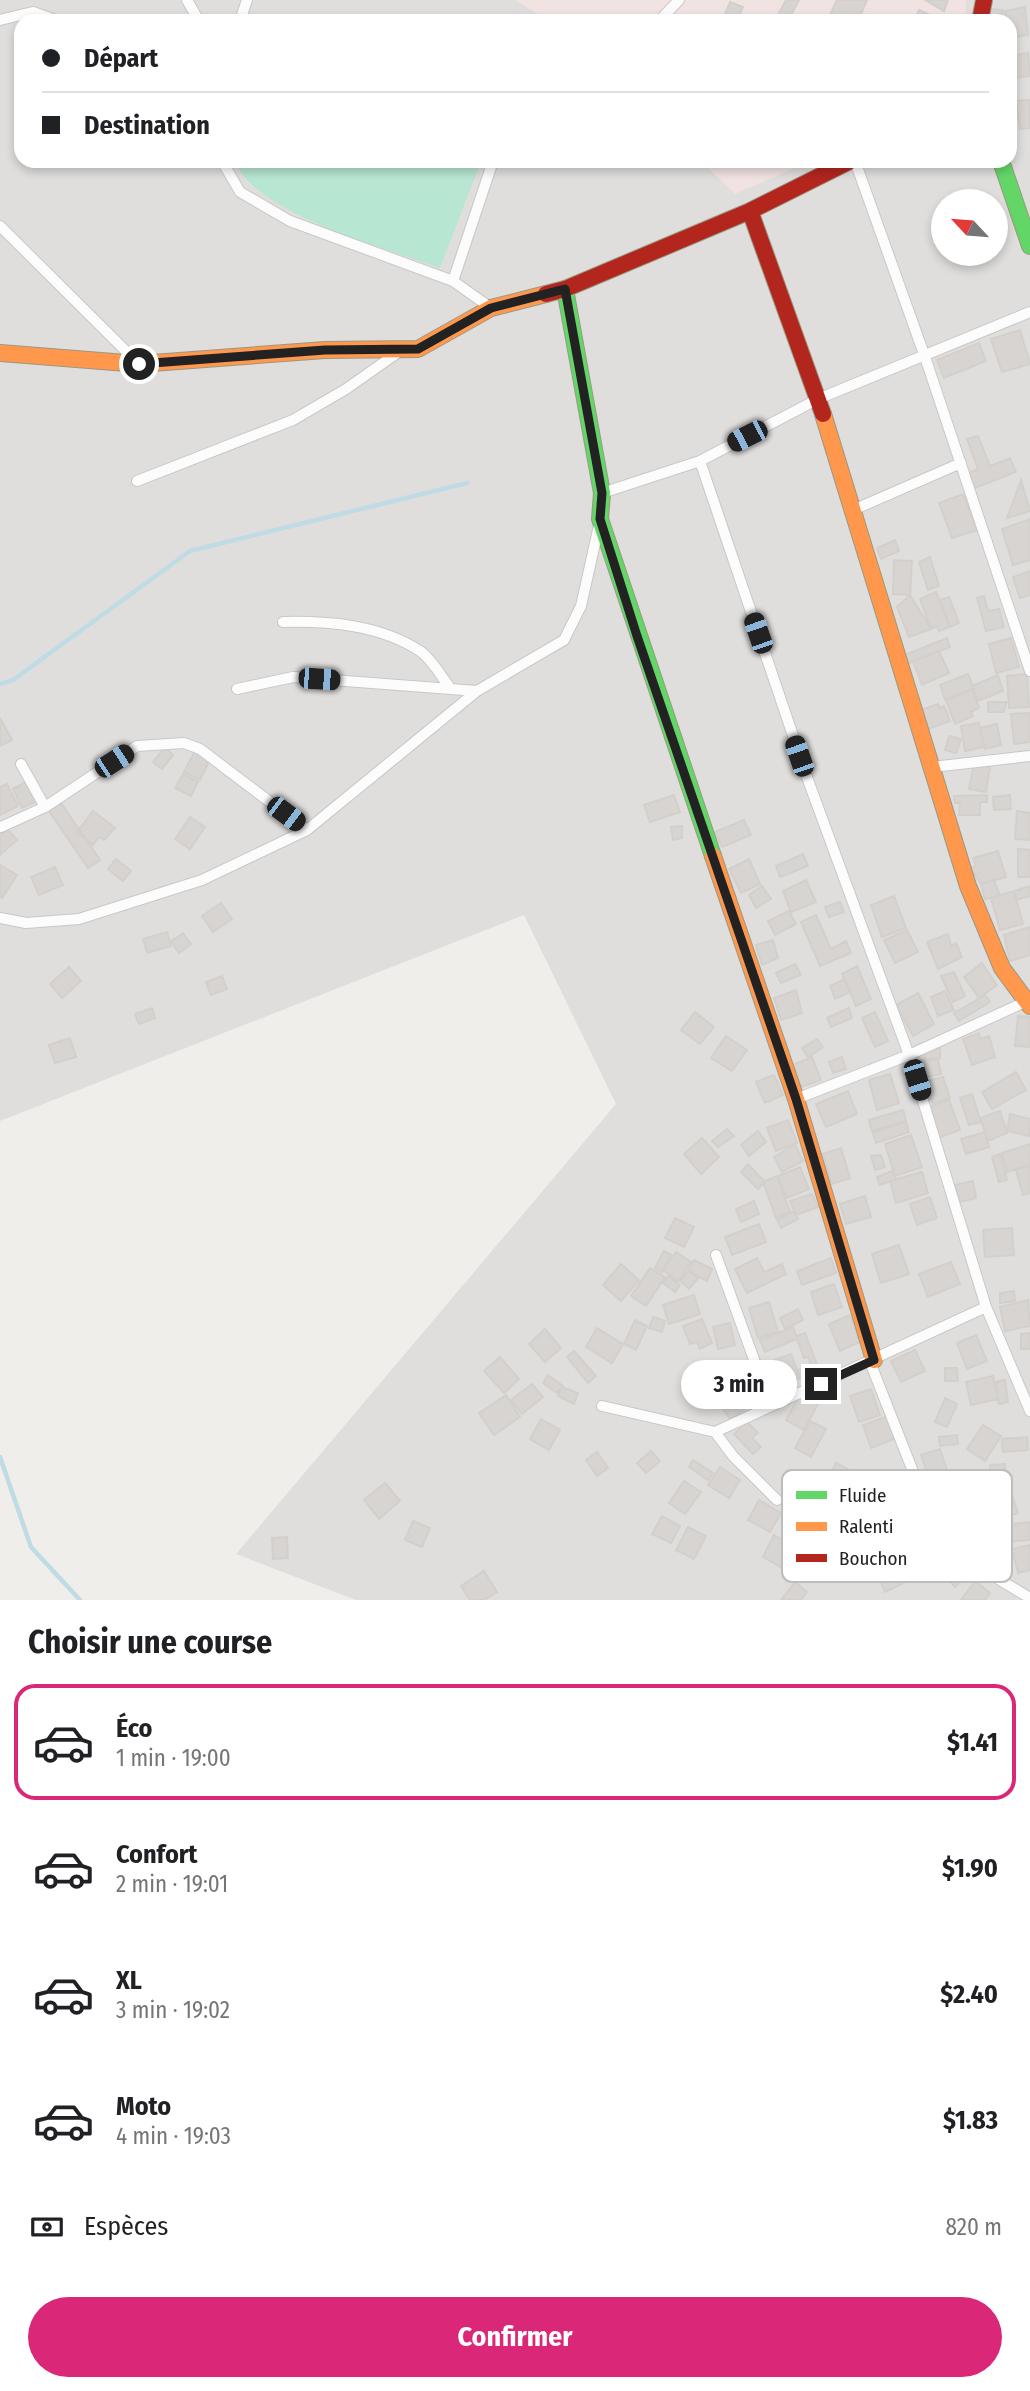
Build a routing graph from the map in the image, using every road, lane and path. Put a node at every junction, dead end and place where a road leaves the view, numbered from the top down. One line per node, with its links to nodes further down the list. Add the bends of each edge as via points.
1 (679, 0): 2 (street)
2 (666, 14)
3 (226, 168): 11 (street, via 240,191 290,220)
4 (492, 168): 11 (street)
5 (838, 168): 8 (street)
6 (855, 168): 17 (street)
7 (1003, 168): 10 (street)
8 (750, 211): 12 (street); 19 (street)
9 (0, 226): 18 (street)
10 (1030, 246)
11 (453, 281): 13 (street)
12 (565, 289): 13 (street); 23 (street)
13 (491, 308): 15 (street, via 418,349)
14 (1030, 312): 17 (street)
15 (402, 349): 18 (street); 22 (street, via 293,420)
16 (0, 353): 18 (street)
17 (925, 357): 19 (street); 21 (street)
18 (139, 364)
19 (818, 399): 20 (street); 24 (street)
20 (700, 461): 23 (street); 39 (street, via 808,780)
21 (961, 463): 24 (street); 27 (street)
22 (137, 481)
23 (602, 493): 25 (street)
24 (853, 510): 33 (street)
25 (600, 519): 30 (street, via 581,606 564,640); 40 (street)
26 (284, 622): 29 (street, via 326,621 370,630 422,652)
27 (1030, 671)
28 (237, 689): 29 (street, via 293,677)
29 (451, 689): 30 (street)
30 (477, 691): 36 (street)
31 (1030, 756): 33 (street)
32 (21, 764): 34 (street)
33 (932, 767): 38 (street, via 968,886 1002,968)
34 (45, 807): 35 (street); 36 (street, via 137,746 184,743 200,749)
35 (1, 827)
36 (307, 830): 37 (street, via 202,880 79,919 26,923)
37 (0, 918)
38 (1028, 1004): 39 (street)
39 (909, 1055): 40 (street); 42 (street)
40 (796, 1099): 43 (street)
41 (716, 1255): 45 (street)
42 (986, 1307): 43 (street); 46 (street)
43 (872, 1361): 45 (street); 48 (street)
44 (602, 1406): 47 (street)
45 (771, 1406): 47 (street)
46 (1030, 1411)
47 (715, 1432): 49 (street)
48 (913, 1470)
49 (777, 1500)
50 (1002, 1582): 51 (street)
51 (1030, 1598)

